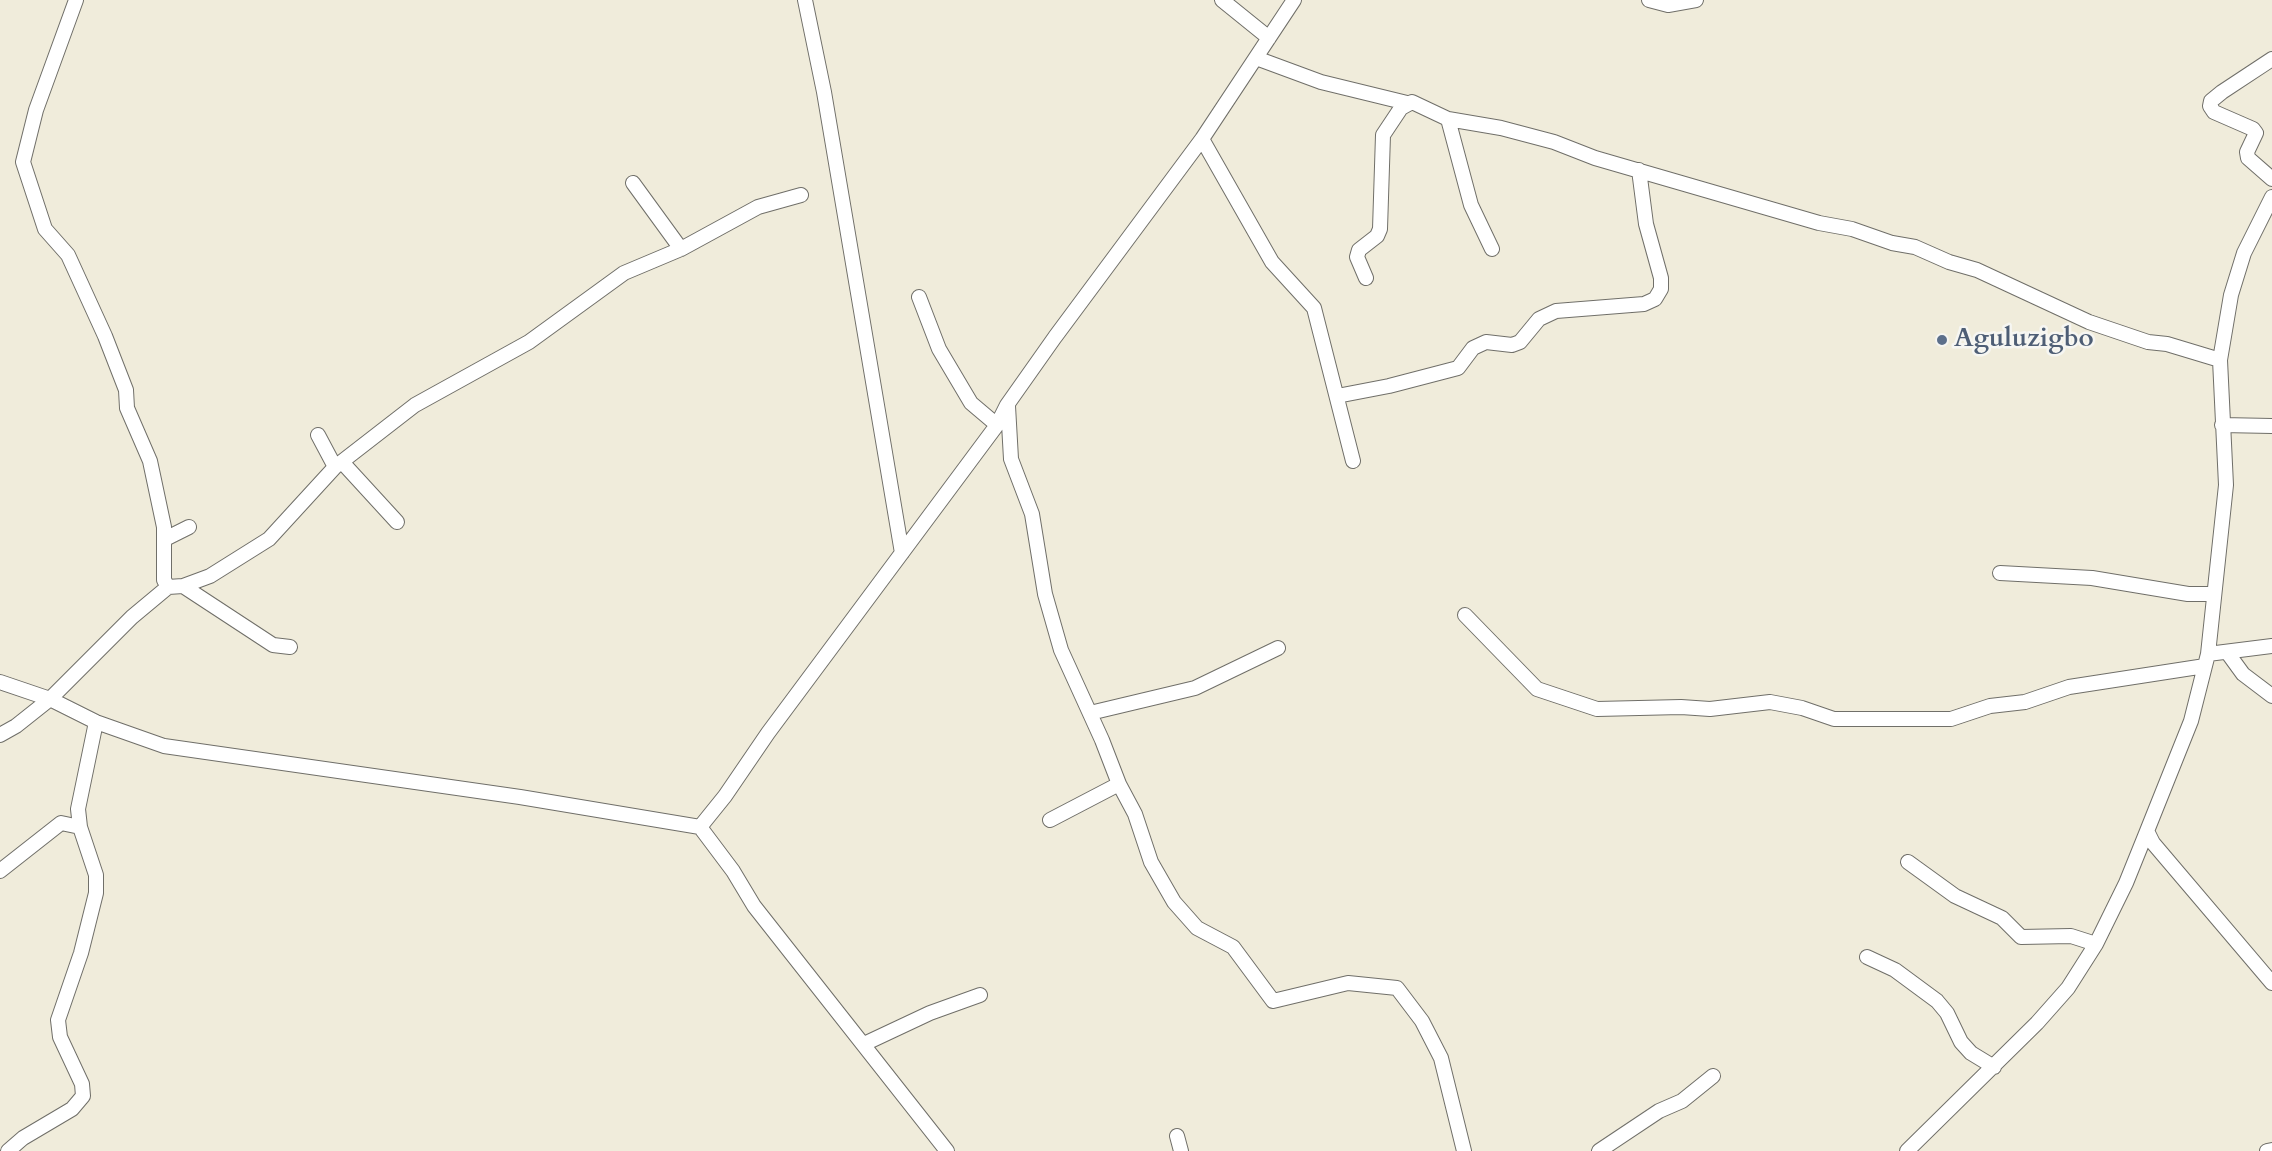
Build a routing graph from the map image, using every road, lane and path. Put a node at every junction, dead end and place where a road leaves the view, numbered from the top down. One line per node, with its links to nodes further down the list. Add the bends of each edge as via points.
1 (76, 0): 33 (street, via 36,110 23,162 45,229 68,255 126,390 127,408 157,487)
2 (805, 0): 34 (street)
3 (1222, 0): 7 (street)
4 (1294, 0): 7 (street)
5 (1649, 0): 6 (street, via 1668,5)
6 (1696, 0)
7 (1269, 38): 8 (street)
8 (1256, 58): 10 (street, via 1321,82); 12 (street)
9 (2272, 59): 14 (street, via 2222,92 2210,106 2214,112 2253,129 2256,133 2248,158)
10 (1407, 103): 11 (street); 20 (street, via 1383,135 1380,228 1357,257)
11 (1448, 119): 13 (street, via 1554,142); 19 (street, via 1471,205)
12 (1202, 139): 23 (street, via 1272,262 1314,308); 24 (street)
13 (1639, 170): 22 (street, via 1915,247 1977,270 2089,322); 23 (street, via 1646,224 1661,278 1661,289 1655,299 1644,304 1556,311 1539,319 1520,342 1486,342 1473,348 1458,368)
14 (2272, 179)
15 (633, 183): 18 (street)
16 (801, 195): 18 (street, via 758,207)
17 (2272, 197): 22 (street, via 2241,263 2231,295)
18 (681, 249): 30 (street, via 624,273 529,342 415,405)
19 (1492, 249)
20 (1366, 278)
21 (919, 297): 25 (street, via 939,349 971,403)
22 (2220, 360): 26 (street)
23 (1338, 396): 29 (street)
24 (1007, 405): 25 (street); 48 (street, via 1011,459 1032,514 1045,594 1061,650)
25 (998, 425): 34 (street)
26 (2222, 425): 27 (street); 38 (street, via 2226,485)
27 (2272, 426)
28 (318, 435): 30 (street)
29 (1353, 461)
30 (339, 465): 31 (street); 36 (street, via 269,539 210,576)
31 (397, 522)
32 (189, 527): 33 (street)
33 (165, 539): 37 (street, via 164,580)
34 (902, 553): 53 (street)
35 (2000, 573): 38 (street, via 2068,576 2188,594)
36 (183, 586): 37 (street); 41 (street, via 273,645)
37 (168, 587): 47 (street, via 132,616)
38 (2214, 594): 44 (street)
39 (1465, 615): 44 (street, via 1536,689 1598,709 1710,709 1770,702 1834,719 1951,719 2069,687)
40 (2272, 646): 43 (street)
41 (290, 647)
42 (1278, 648): 48 (street, via 1195,688)
43 (2227, 652): 44 (street); 46 (street, via 2243,674)
44 (2207, 660): 55 (street, via 2191,721)
45 (0, 682): 47 (street)
46 (2272, 696)
47 (50, 699): 49 (street); 50 (street)
48 (1090, 713): 51 (street)
49 (96, 722): 53 (street, via 164,746); 54 (street, via 80,791)
50 (0, 735)
51 (1119, 784): 52 (street); 71 (street, via 1136,814 1152,862 1174,902 1197,928 1233,947 1273,1001 1348,983 1397,988 1422,1021 1441,1058)
52 (1050, 820)
53 (700, 826): 62 (street, via 754,906)
54 (80, 827): 57 (street, via 61,823); 68 (street, via 96,875 96,893 58,1020 60,1037 82,1084 83,1096 72,1109)
55 (2147, 831): 58 (street); 60 (street)
56 (1908, 862): 58 (street, via 1955,896 2002,918 2021,937 2071,936)
57 (0, 871)
58 (2096, 944): 63 (street, via 2068,988)
59 (1866, 957): 63 (street, via 1895,970 1937,1001 1961,1042)
60 (2272, 983)
61 (980, 995): 62 (street)
62 (864, 1044): 69 (street)
63 (1994, 1067): 66 (street)
64 (1713, 1076): 72 (street, via 1682,1101 1659,1111)
65 (1177, 1136): 70 (street)
66 (1909, 1150)
67 (2272, 1150): 73 (street)
68 (10, 1151)
69 (947, 1151)
70 (1181, 1151)
71 (1464, 1151)
72 (1599, 1151)
73 (2267, 1151)

